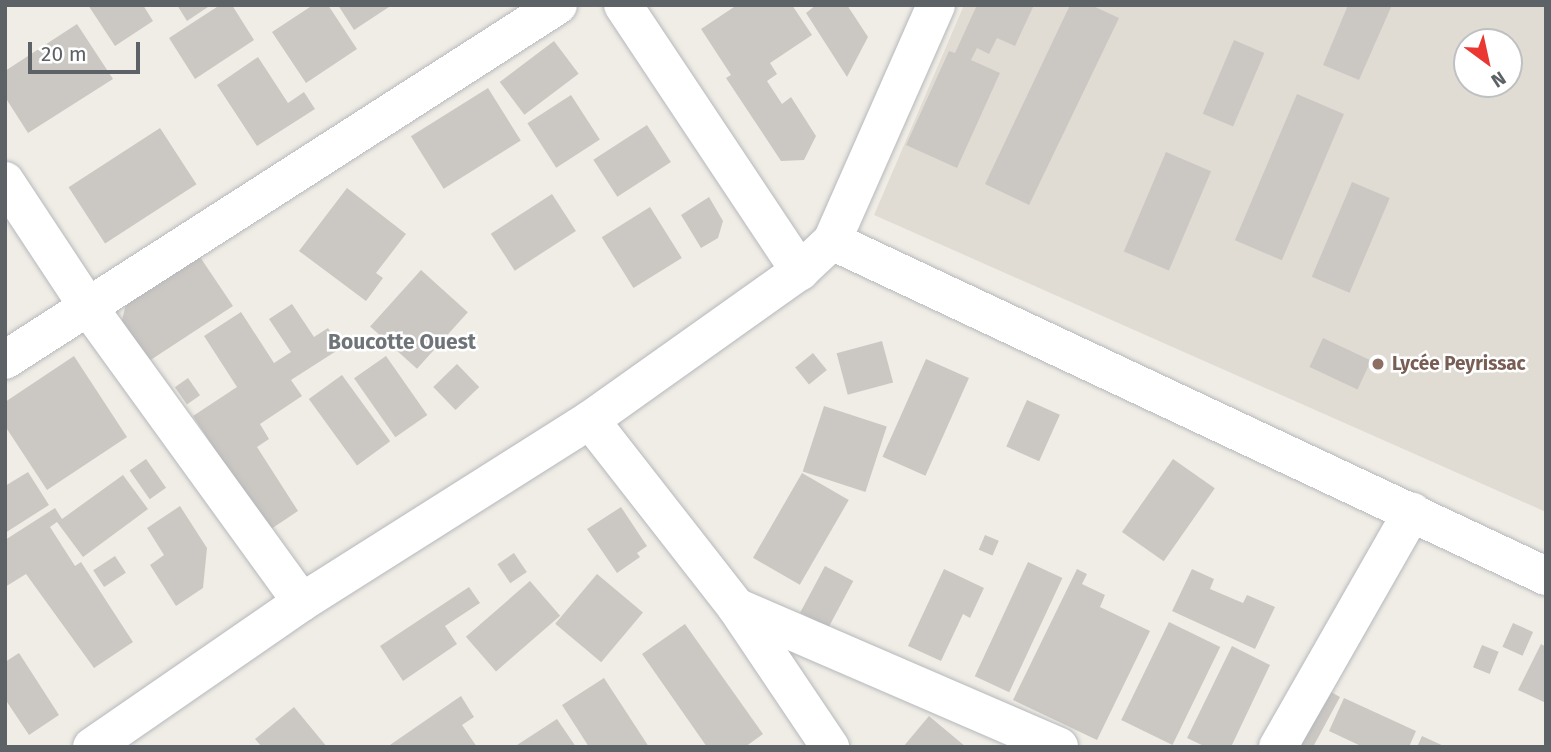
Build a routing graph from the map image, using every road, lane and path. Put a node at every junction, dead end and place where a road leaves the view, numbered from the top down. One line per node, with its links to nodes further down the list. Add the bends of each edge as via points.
1 (558, 5): 7 (street)
2 (623, 5): 6 (street)
3 (936, 5): 5 (street)
4 (5, 181): 7 (street)
5 (832, 241): 6 (street); 10 (street)
6 (800, 271): 9 (street)
7 (86, 304): 8 (street); 12 (street)
8 (5, 360)
9 (590, 420): 12 (street); 13 (street)
10 (1412, 512): 11 (street); 17 (street)
11 (1546, 576)
12 (302, 602): 14 (street)
13 (736, 607): 15 (street); 16 (street)
14 (92, 747)
15 (830, 747)
16 (1059, 747)
17 (1278, 747)

